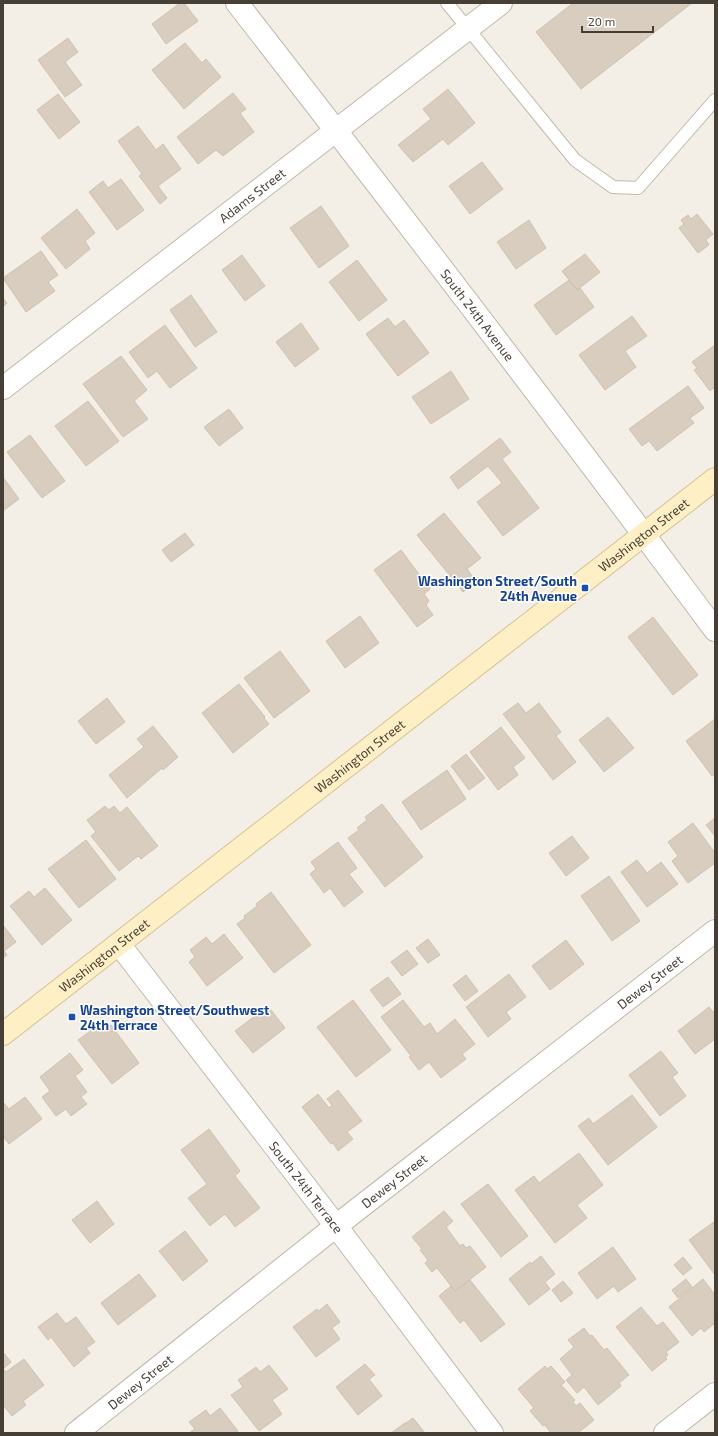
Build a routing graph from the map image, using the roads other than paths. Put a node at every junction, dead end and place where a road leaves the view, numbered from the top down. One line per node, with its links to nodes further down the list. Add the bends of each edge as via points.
1 (237, 3): 6 (street, South 24th Avenue)
2 (447, 3): 4 (lane)
3 (501, 3): 4 (street, Adams Street)
4 (467, 29): 5 (lane, via 575,160 614,187 638,188); 6 (street, Adams Street)
5 (715, 100)
6 (336, 131): 7 (street, Adams Street); 9 (street, South 24th Avenue)
7 (3, 388)
8 (715, 479): 9 (street, Washington Street)
9 (644, 534): 10 (street, South 24th Avenue); 12 (street, Washington Street)
10 (715, 630)
11 (715, 931): 14 (street, Dewey Street)
12 (119, 944): 13 (street, Washington Street); 14 (street, South 24th Terrace)
13 (3, 1034)
14 (336, 1226): 16 (street, Dewey Street); 17 (street, South 24th Terrace)
15 (715, 1394): 18 (street)
16 (76, 1433)
17 (492, 1433)
18 (665, 1433)

